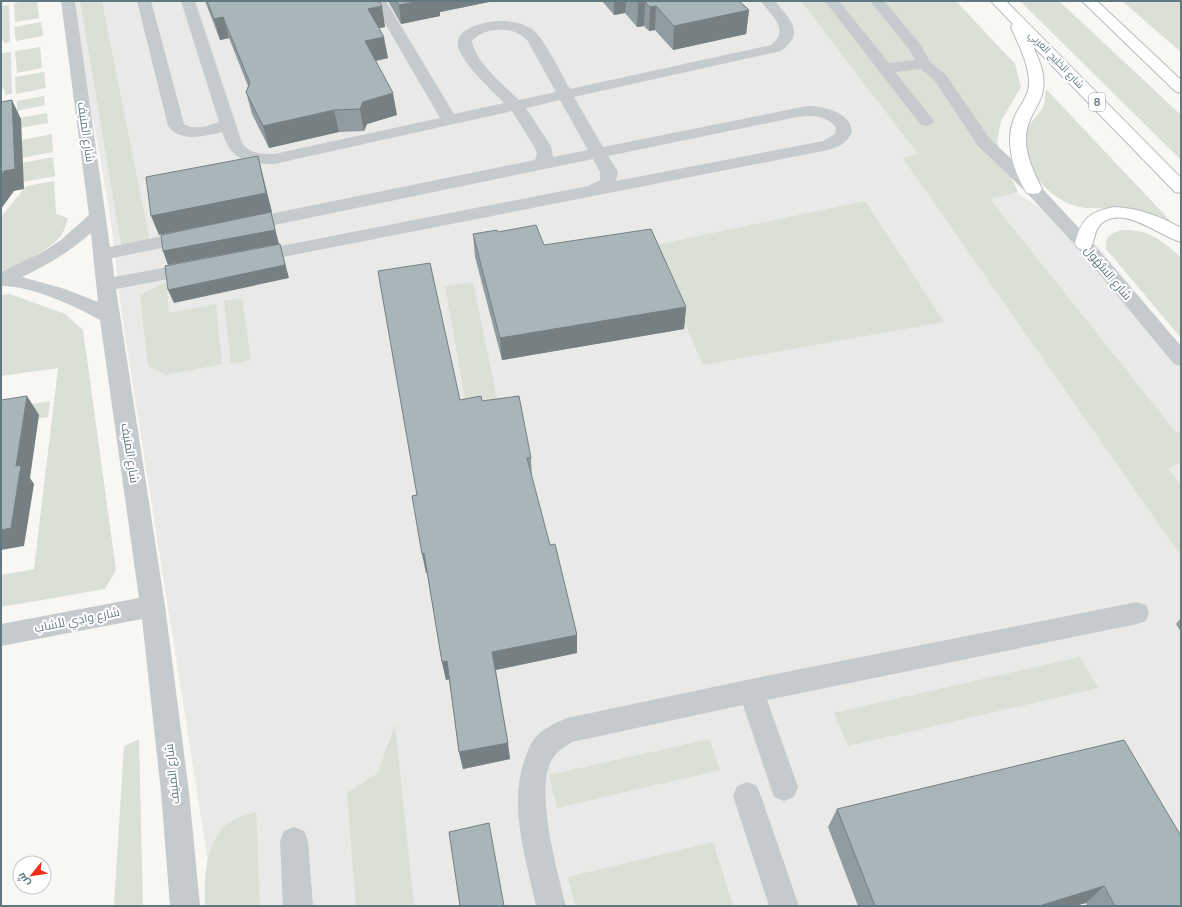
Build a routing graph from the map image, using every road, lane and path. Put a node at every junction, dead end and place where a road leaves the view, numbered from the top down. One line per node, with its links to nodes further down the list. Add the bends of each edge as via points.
1 (68, 1): 26 (street, شارع المنيف)
2 (144, 1): 20 (street, via 176,126 191,132)
3 (188, 1): 20 (street)
4 (379, 1): 18 (street)
5 (768, 1): 16 (street, via 789,32 784,43 776,48)
6 (832, 1): 14 (street)
7 (876, 1): 12 (street, via 916,48)
8 (998, 1): 11 (highway, شارع الخَلِيج العَربِي / 8)
9 (1089, 1): 15 (highway)
10 (1097, 1): 13 (highway)
11 (1013, 16): 23 (highway, شارع الخَلِيج العَربِي / 8); 24 (highway, via 1034,66 1037,81 1036,91 1017,133 1017,148)
12 (924, 64): 14 (street); 24 (street, شارع السُّهُول, via 941,78 984,142)
13 (1176, 64)
14 (885, 68): 19 (street)
15 (1181, 88)
16 (564, 95): 17 (street); 17 (street, via 529,33 506,26 479,29 465,41 466,48 489,80); 21 (street)
17 (515, 106): 18 (street); 22 (street, via 544,149 545,157)
18 (449, 120): 20 (street, via 274,159 259,159 238,151)
19 (926, 121)
20 (228, 125)
21 (598, 153): 22 (street); 25 (street, via 609,176 605,185); 25 (street, via 806,111 832,116 843,124 845,129 842,139 828,145)
22 (541, 165): 27 (street)
23 (1181, 188)
24 (1033, 189): 29 (street, شارع السُّهُول)
25 (590, 191): 30 (street)
26 (98, 217): 31 (street, شارع المنيف); 34 (street, via 48,257)
27 (281, 218): 30 (street); 31 (street)
28 (1181, 236): 29 (highway, via 1146,218 1114,213 1096,219)
29 (1084, 244): 37 (street, شارع السُّهُول)
30 (288, 250): 32 (street)
31 (103, 254): 35 (street, شارع المنيف)
32 (236, 260)
33 (213, 264): 35 (street)
34 (3, 280): 36 (street, via 28,284 64,295)
35 (105, 285): 36 (street, شارع المنيف)
36 (109, 317): 38 (street, شارع المنيف)
37 (1181, 359)
38 (153, 606): 40 (street, شارع وادِي لأشاب); 45 (street, شارع المنيف, via 175,792)
39 (1137, 613): 41 (street)
40 (1, 635)
41 (751, 691): 42 (street); 47 (street, via 567,731 542,751 531,783 532,806)
42 (784, 787)
43 (747, 796): 48 (street)
44 (294, 841): 46 (street)
45 (185, 906)
46 (298, 906)
47 (551, 906)
48 (784, 906)

